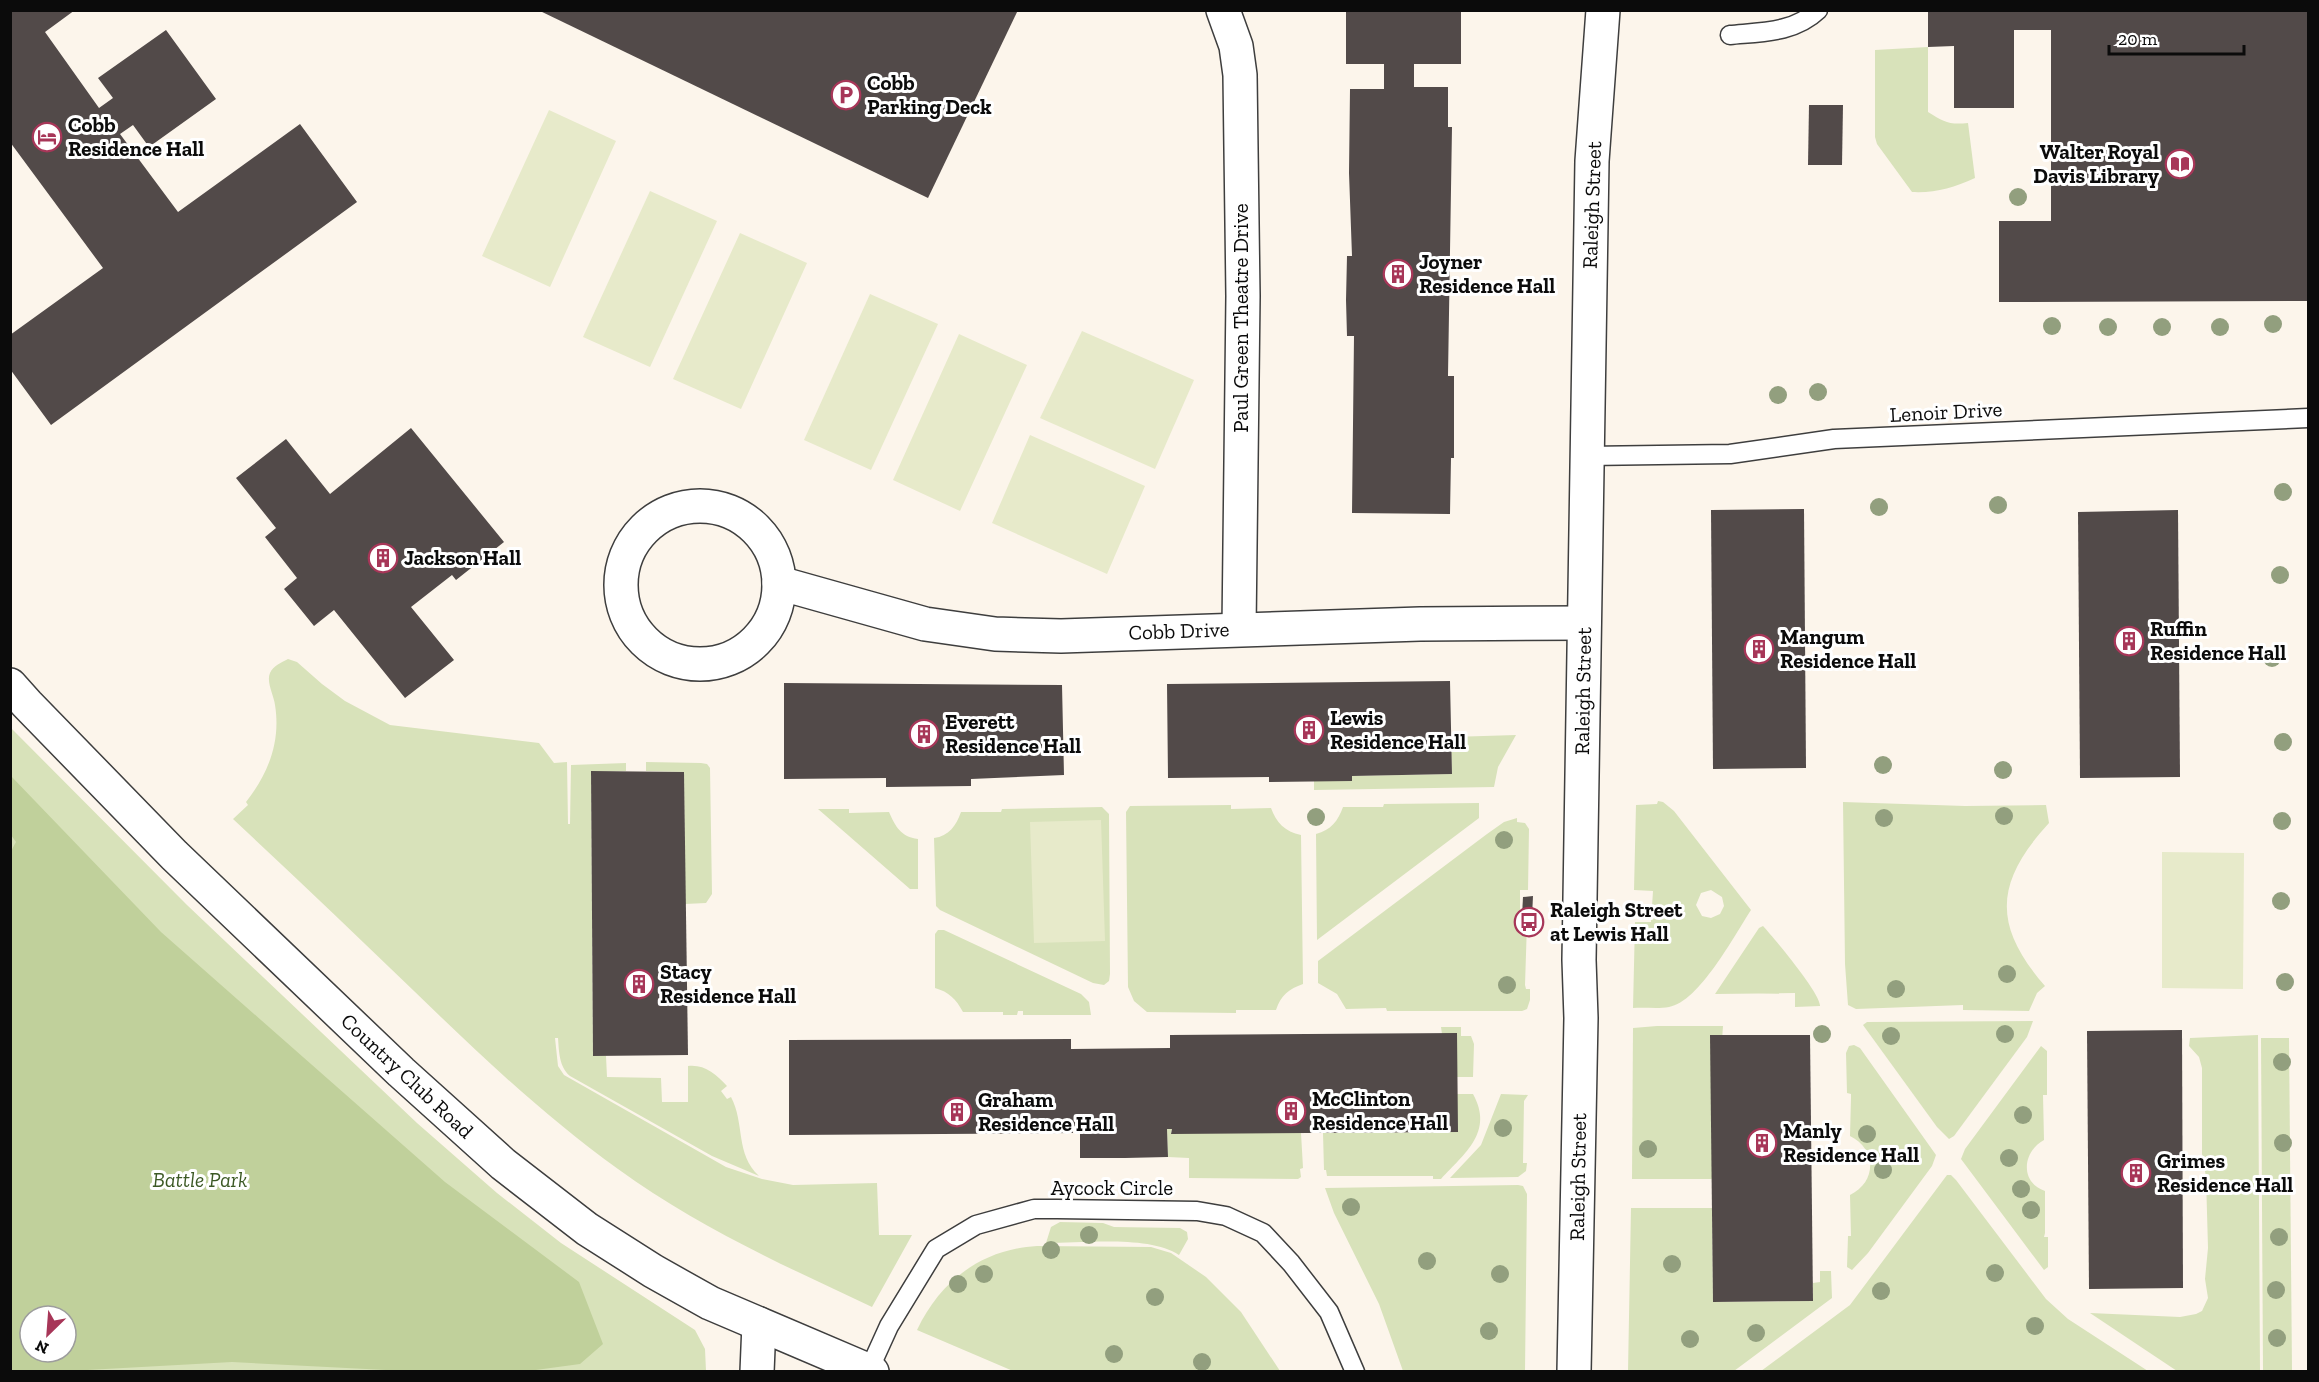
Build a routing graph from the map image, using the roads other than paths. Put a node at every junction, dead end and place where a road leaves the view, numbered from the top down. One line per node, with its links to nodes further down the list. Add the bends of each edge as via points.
1 (1223, 10): 9 (street, Paul Green Theatre Drive, via 1236,46 1240,75 1243,296)
2 (1603, 10): 6 (street, Raleigh Street, via 1592,161)
3 (1818, 10): 4 (lane, via 1787,28)
4 (1730, 34)
5 (2308, 418): 6 (lane, Lenoir Drive, via 1834,439 1730,454)
6 (1587, 456): 8 (street, Raleigh Street)
7 (779, 583): 7 (street, via 776,561 752,526 733,514 709,507 685,508 661,516 642,531 628,551 621,575 622,601 631,624 646,644 667,657 691,664 716,663 739,655 756,641 770,624); 9 (street, Cobb Drive, via 925,624 995,634 1061,636)
8 (1584, 623): 9 (street, Cobb Drive); 15 (street, Raleigh Street)
9 (1239, 629)
10 (10, 685): 11 (street, Country Club Road, via 174,855 503,1164 587,1229 643,1265 710,1304)
11 (759, 1324): 12 (street); 13 (street, Country Club Road)
12 (757, 1371)
13 (871, 1371): 14 (lane, Aycock Circle, via 889,1326 936,1249 976,1225 1034,1209 1057,1209 1197,1211 1226,1216 1263,1233 1329,1312)
14 (1355, 1371)
15 (1574, 1371)

